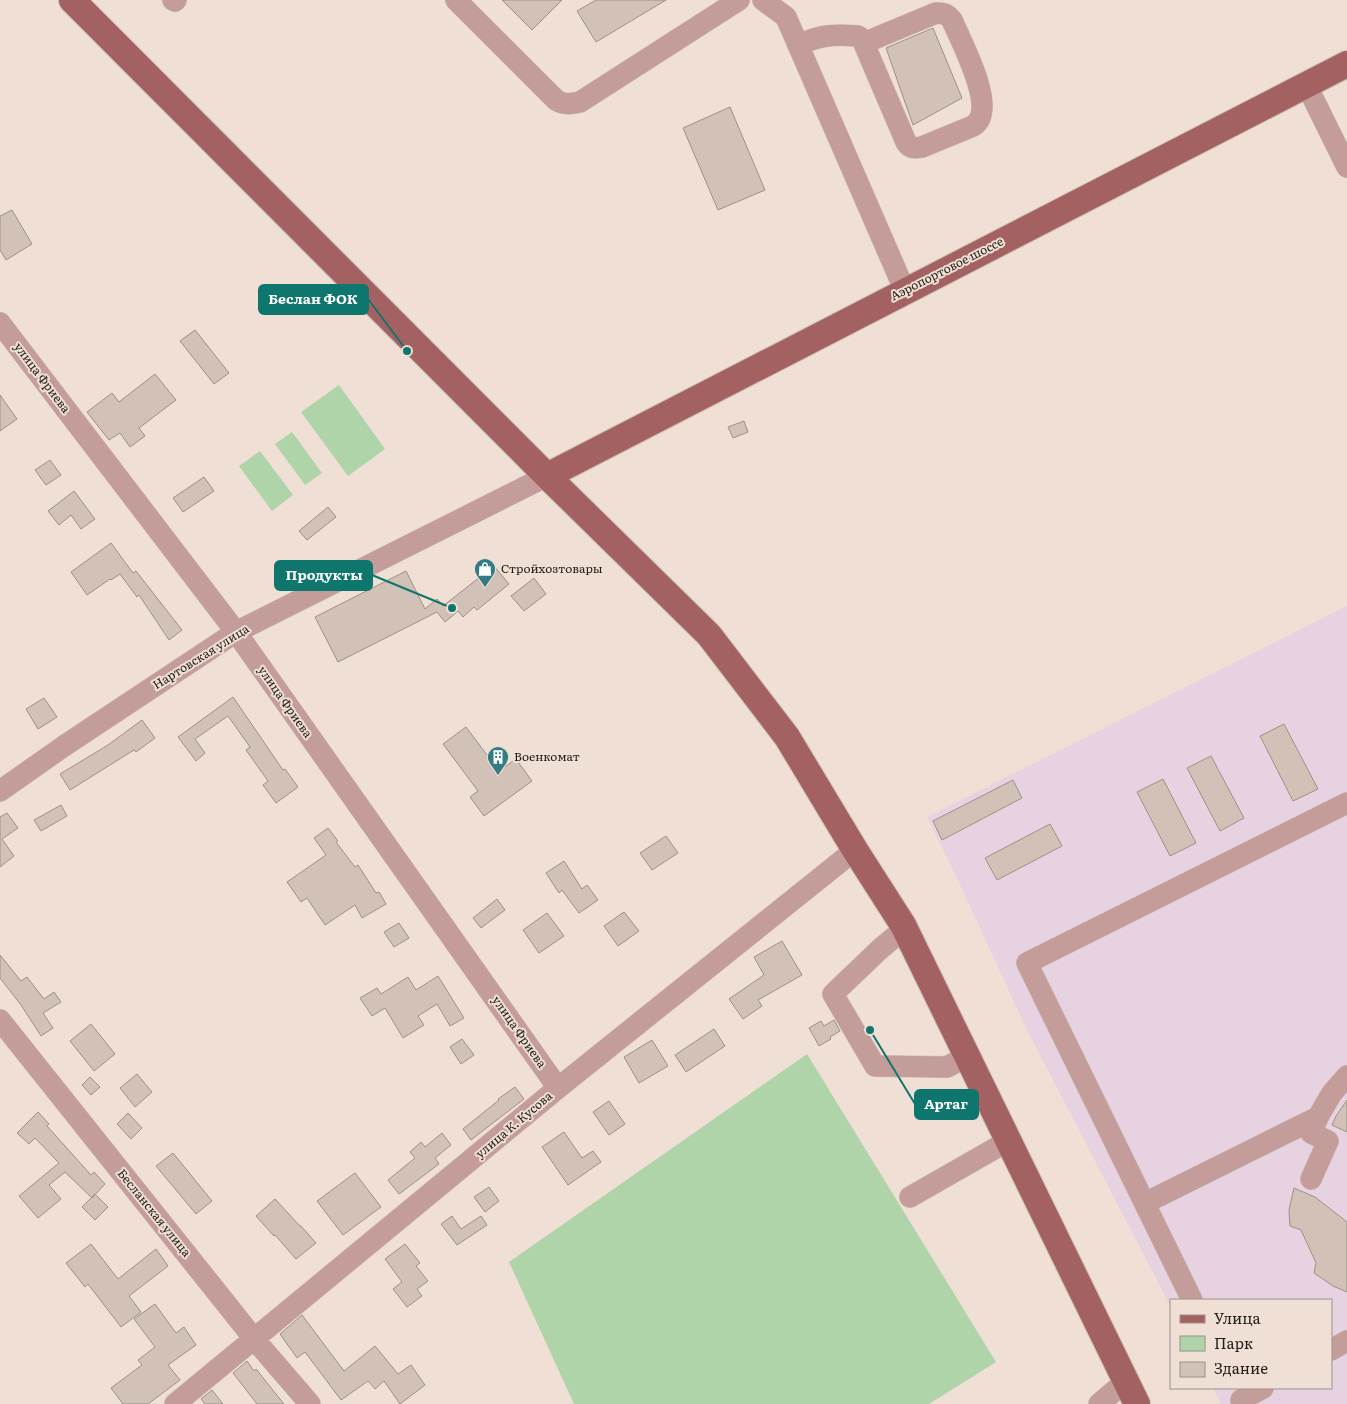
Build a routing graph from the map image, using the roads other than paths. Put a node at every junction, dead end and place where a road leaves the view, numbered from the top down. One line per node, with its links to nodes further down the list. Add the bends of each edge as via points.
1 (72, 0): 12 (main road)
2 (456, 0): 3 (street, via 556,100 570,104 580,102)
3 (739, 0)
4 (763, 0): 6 (street, via 786,17)
5 (864, 43): 5 (street, via 909,146 922,147 979,121 983,105 980,87 948,15 936,14); 6 (street, via 858,36 818,36)
6 (798, 45): 10 (street)
7 (1347, 64): 8 (main road, Аэропортовое шоссе)
8 (1306, 84): 9 (street); 10 (main road, Аэропортовое шоссе)
9 (1347, 167)
10 (905, 291): 12 (main road, Аэропортовое шоссе)
11 (0, 323): 13 (street, улица Фриева)
12 (547, 476): 13 (street, Нартовская улица); 16 (main road, via 709,636 787,737)
13 (236, 632): 14 (street, Нартовская улица); 21 (street, улица Фриева)
14 (0, 791)
15 (1347, 803): 26 (street, via 1027,963)
16 (855, 850): 17 (main road); 21 (street, улица К. Кусова)
17 (905, 928): 19 (main road); 19 (street, via 833,994 876,1066 947,1066)
18 (0, 1020): 28 (street, Бесланская улица)
19 (967, 1056): 23 (main road)
20 (1347, 1076): 22 (street)
21 (558, 1088): 28 (street, улица К. Кусова)
22 (1309, 1126): 24 (street, via 1328,1141); 26 (street)
23 (1008, 1141): 25 (street); 32 (main road)
24 (1311, 1179)
25 (910, 1197)
26 (1145, 1203): 27 (street)
27 (1192, 1299)
28 (255, 1340): 34 (street, улица К. Кусова); 35 (street, Бесланская улица)
29 (1347, 1342): 30 (street)
30 (1332, 1350)
31 (1260, 1389): 33 (street)
32 (1131, 1393): 36 (street)
33 (1240, 1397)
34 (175, 1404)
35 (310, 1404)
36 (1099, 1404)

